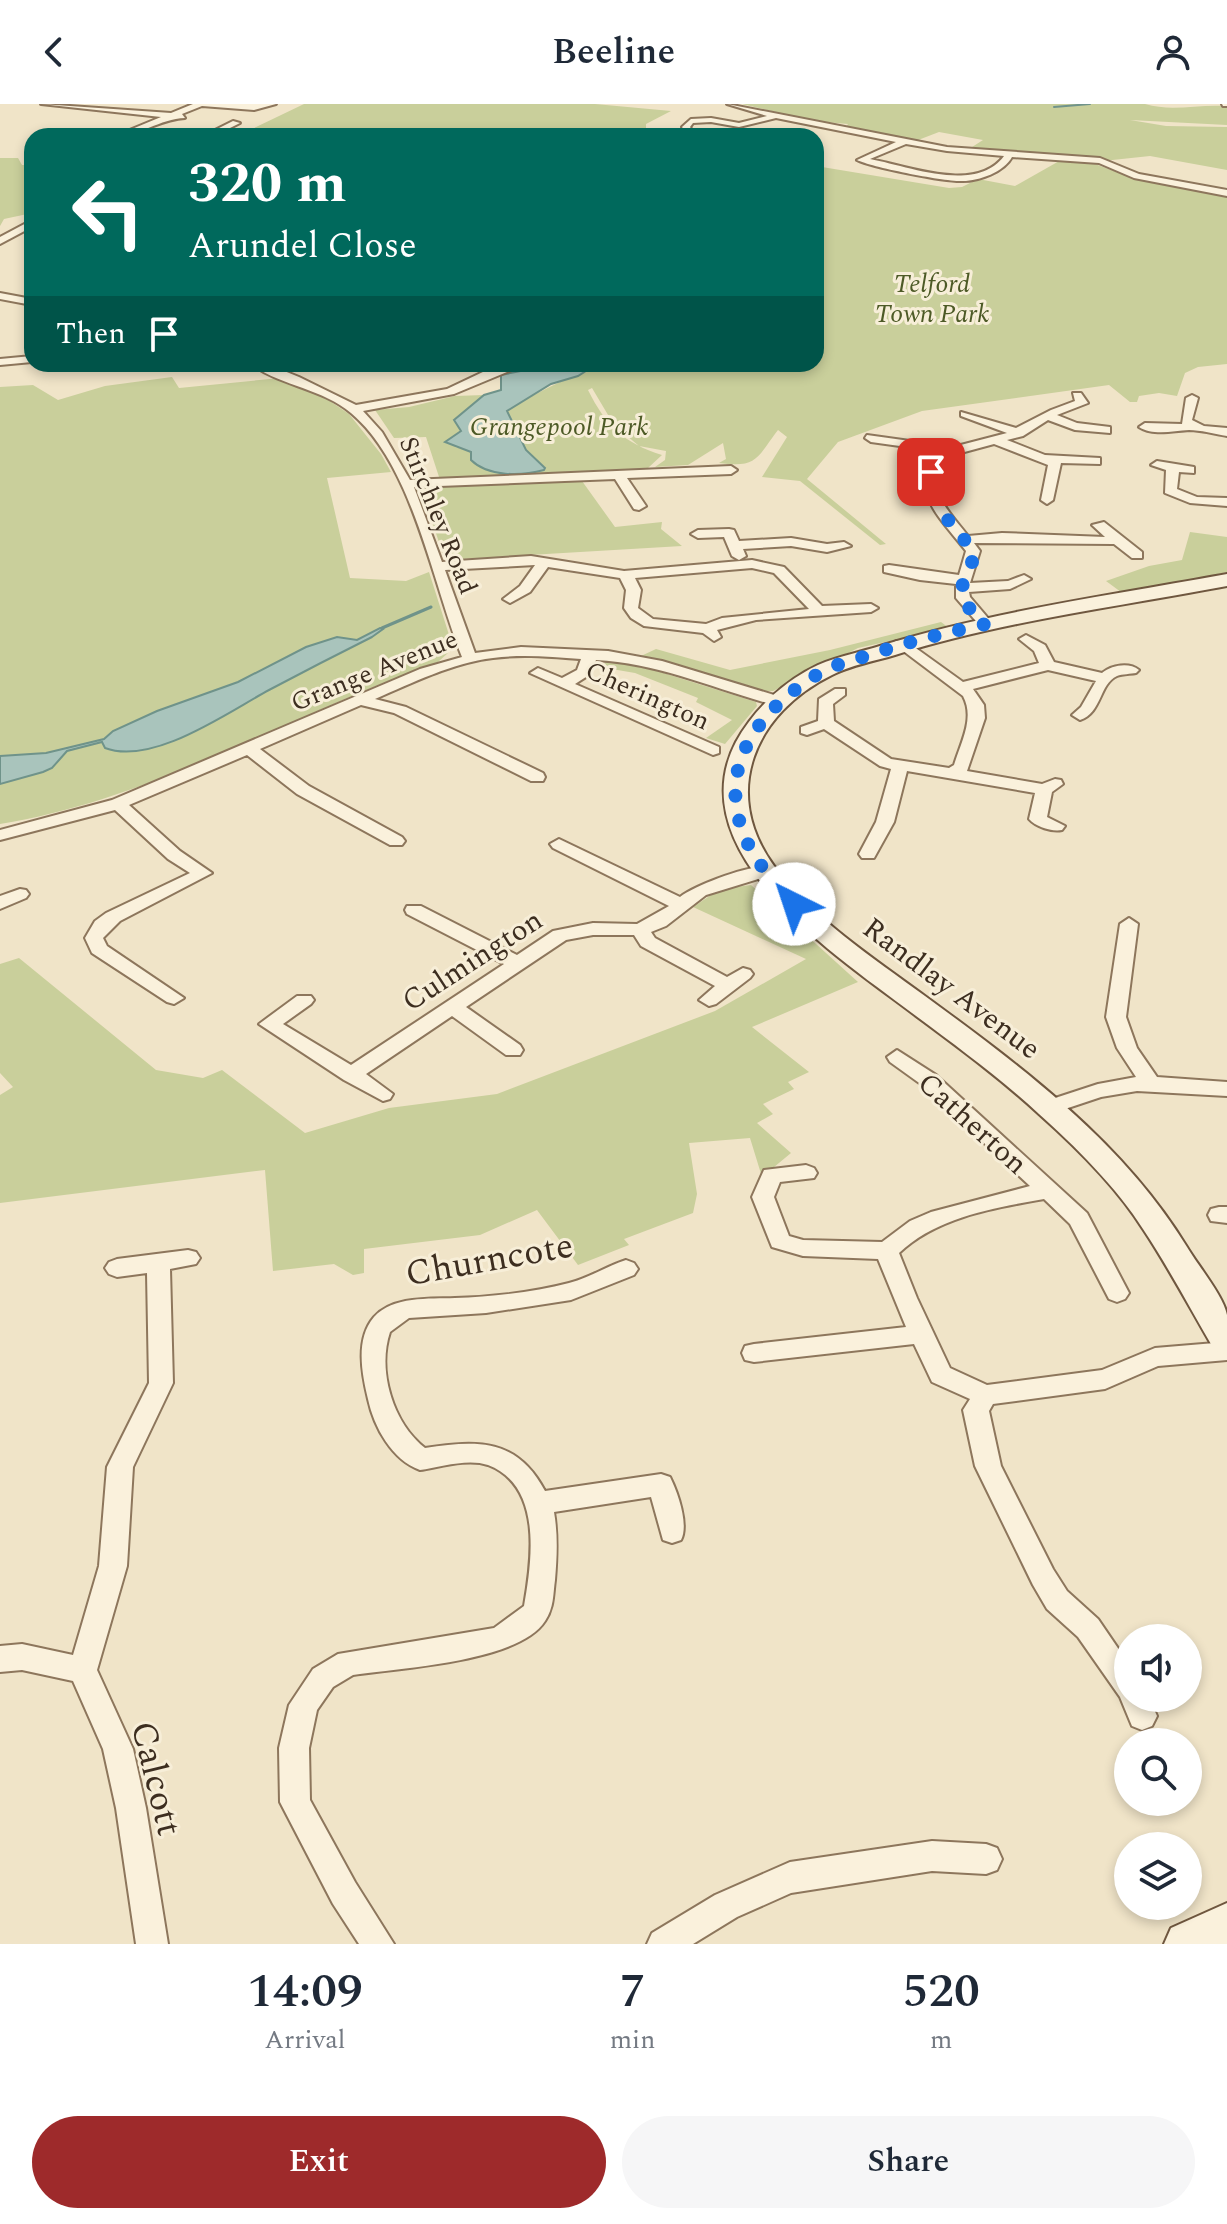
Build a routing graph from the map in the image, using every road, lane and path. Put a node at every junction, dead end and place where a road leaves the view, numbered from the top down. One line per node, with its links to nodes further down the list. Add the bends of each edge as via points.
1 (45, 104): 2 (street)
2 (61, 104): 7 (street); 8 (street)
3 (130, 104): 7 (street)
4 (201, 104): 5 (street); 10 (street)
5 (272, 104)
6 (731, 104): 11 (street)
7 (119, 110): 10 (street)
8 (49, 113)
9 (720, 113): 12 (street)
10 (179, 115): 16 (street)
11 (777, 116): 14 (street); 15 (street)
12 (704, 119): 14 (street); 18 (street, via 687,123)
13 (228, 124): 17 (street)
14 (739, 125): 19 (street)
15 (833, 127): 20 (street); 23 (street)
16 (140, 128)
17 (220, 128)
18 (689, 128)
19 (748, 128)
20 (824, 130)
21 (824, 134): 22 (street)
22 (843, 140)
23 (903, 142): 24 (street); 26 (street, via 861,160)
24 (1009, 154): 26 (street, via 1004,164 968,178); 27 (street, via 1100,161 1137,176)
25 (927, 163): 26 (street)
26 (911, 171)
27 (1227, 193)
28 (24, 228): 29 (street)
29 (0, 241)
30 (0, 296): 31 (street)
31 (24, 300)
32 (24, 360): 33 (street)
33 (0, 362)
34 (275, 372): 38 (street, Stirchley Road)
35 (492, 372): 38 (street, via 450,392)
36 (1077, 395): 40 (street, via 1082,403)
37 (1192, 398): 41 (street, via 1186,422)
38 (355, 409): 56 (street, Stirchley Road, via 393,455)
39 (965, 414): 45 (street)
40 (1048, 416): 43 (street); 45 (street)
41 (1193, 426): 42 (street); 44 (street)
42 (1145, 427)
43 (1106, 430)
44 (1227, 432)
45 (1019, 433): 47 (street)
46 (871, 438): 48 (street, via 903,446 922,438)
47 (996, 440): 48 (street); 49 (street)
48 (953, 451): 62 (street, via 935,464 930,486 937,505)
49 (1046, 458): 50 (street); 57 (street, via 1056,467)
50 (1096, 461)
51 (1157, 465): 52 (street)
52 (1173, 468): 54 (street); 58 (street, via 1170,490 1179,497)
53 (731, 470): 55 (street)
54 (1190, 470)
55 (619, 476): 56 (street); 59 (street)
56 (405, 484): 69 (street, Stirchley Road)
57 (1047, 500)
58 (1227, 502)
59 (639, 506)
60 (1099, 525): 63 (street)
61 (698, 534): 64 (street, via 729,533)
62 (964, 540): 63 (street, via 1003,535 1067,543); 74 (street, via 973,555)
63 (1117, 540): 66 (street)
64 (735, 545): 65 (street); 68 (street)
65 (844, 546)
66 (1137, 555)
67 (544, 562): 69 (street); 71 (street); 75 (street, via 525,589)
68 (741, 563): 71 (street); 77 (street, via 779,570)
69 (437, 566): 82 (street, Stirchley Road)
70 (889, 569): 74 (street)
71 (624, 575): 77 (street, via 635,591 631,608 642,619 711,633 722,622)
72 (1024, 579): 74 (street, via 1010,585)
73 (1227, 580): 78 (street, Randlay Avenue)
74 (962, 584): 78 (street, via 968,607)
75 (510, 599)
76 (871, 608): 77 (street)
77 (819, 612)
78 (986, 624): 80 (street, Randlay Avenue)
79 (1026, 639): 83 (street, via 1040,648)
80 (901, 644): 88 (street); 91 (street, Randlay Avenue, via 825,670)
81 (590, 654): 82 (street, Grange Avenue, via 521,651); 87 (street, Cherington, via 584,672); 91 (street, Grange Avenue, via 657,664)
82 (470, 659): 90 (street, Grange Avenue)
83 (1048, 665): 86 (street); 88 (street)
84 (1131, 670): 86 (street, via 1114,671)
85 (538, 673): 87 (street, Cherington)
86 (1105, 678): 92 (street)
87 (563, 684): 96 (street, Cherington)
88 (961, 687): 98 (street, via 973,698 977,718 962,767)
89 (840, 692): 93 (street, via 828,698)
90 (360, 700): 95 (street, Grange Avenue); 99 (street, via 400,710)
91 (778, 701): 106 (street, Randlay Avenue, via 741,755 735,802 743,831)
92 (1080, 715)
93 (825, 717): 94 (street); 97 (street, via 877,759)
94 (807, 730)
95 (250, 749): 100 (street, Grange Avenue); 103 (street, via 303,790)
96 (713, 750)
97 (900, 766): 98 (street); 105 (street, via 885,822)
98 (955, 772): 101 (street, via 1050,787 1038,819)
99 (537, 777)
100 (118, 804): 102 (street, Grange Avenue); 114 (street, via 174,855 203,873 113,917 94,938 99,949)
101 (1056, 826)
102 (0, 835)
103 (396, 841)
104 (559, 844): 109 (street)
105 (868, 854)
106 (765, 871): 109 (street, via 713,885); 124 (street, Randlay Avenue, via 841,947)
107 (20, 894): 108 (street)
108 (0, 903)
109 (680, 904): 112 (street)
110 (414, 910): 113 (street)
111 (1129, 924): 121 (street, via 1116,1017 1127,1048)
112 (640, 930): 113 (street, Culmington, via 578,930 560,935); 116 (street, via 648,942 735,980)
113 (517, 963): 117 (street, Culmington)
114 (174, 998)
115 (304, 1000): 120 (street, via 269,1024)
116 (709, 1000)
117 (452, 1007): 118 (street); 120 (street, Culmington)
118 (513, 1050)
119 (897, 1057): 126 (street, Catherton, via 929,1080)
120 (351, 1075): 123 (street)
121 (1149, 1081): 122 (street); 124 (street, via 1113,1085)
122 (1227, 1089)
123 (383, 1094)
124 (1050, 1107): 134 (street, Randlay Avenue, via 1153,1218)
125 (806, 1173): 127 (street, via 772,1175 763,1197 780,1241 803,1248)
126 (1047, 1191): 127 (street, Catherton, via 974,1204 898,1238); 132 (street, Catherton, via 1079,1219)
127 (887, 1251): 133 (street, via 905,1304)
128 (188, 1258): 129 (street)
129 (158, 1263): 130 (street); 142 (street, via 161,1383 120,1467 113,1566)
130 (117, 1268)
131 (626, 1269): 138 (street, Churncote, via 567,1292 461,1307 421,1307 382,1324 376,1340 381,1410 399,1443 420,1459 467,1453 498,1457 526,1478)
132 (1117, 1293)
133 (923, 1334): 136 (street); 137 (street, via 941,1375)
134 (1227, 1342)
135 (1227, 1351): 137 (street, via 1155,1357 1105,1379)
136 (754, 1353)
137 (985, 1395): 140 (street, via 976,1410 988,1466 1057,1600 1099,1624)
138 (540, 1503): 139 (street, via 661,1485); 145 (street, via 545,1557 537,1610 519,1629 498,1640 348,1663 323,1678 304,1705 294,1748 295,1802)
139 (672, 1532)
140 (1114, 1657)
141 (0, 1659): 142 (street, via 22,1657)
142 (83, 1670): 144 (street, Calcott, via 118,1749)
143 (986, 1859): 146 (street, via 932,1856 790,1878 726,1906)
144 (152, 1944)
145 (378, 1944)
146 (663, 1944)

